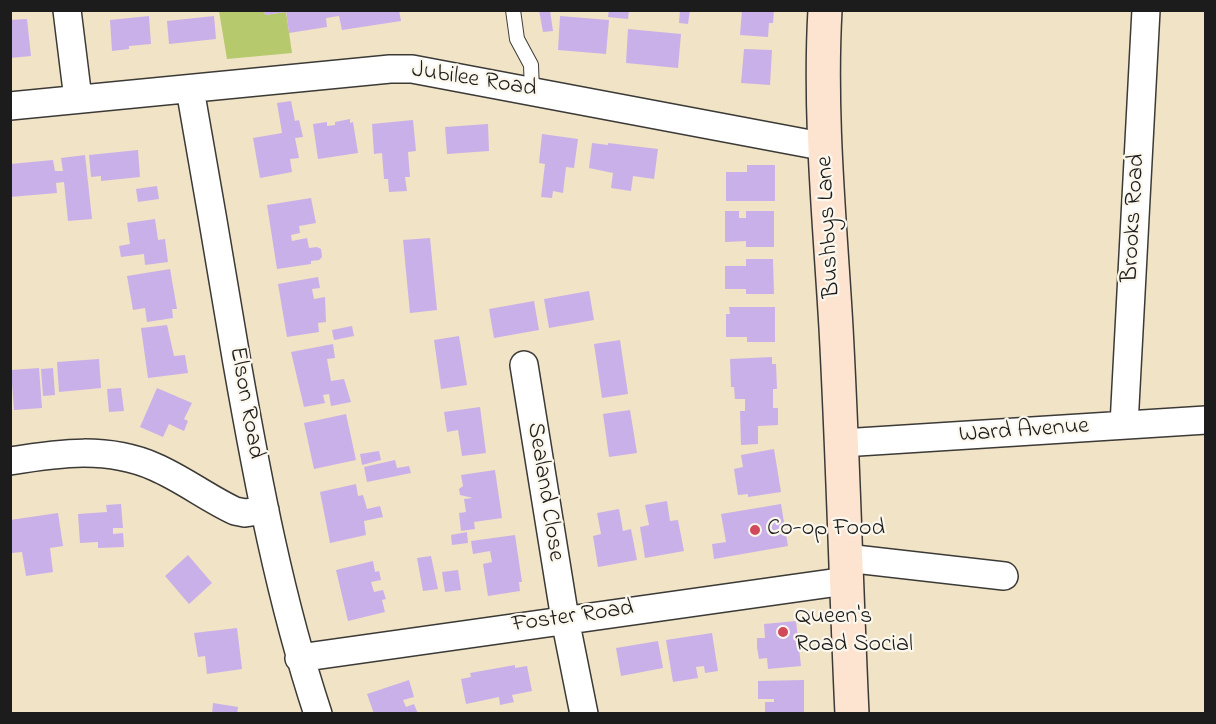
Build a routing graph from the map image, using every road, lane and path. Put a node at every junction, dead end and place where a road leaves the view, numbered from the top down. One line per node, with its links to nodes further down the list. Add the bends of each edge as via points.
1 (68, 10): 7 (street)
2 (513, 10): 6 (lane, via 517,39 531,65)
3 (825, 10): 9 (street, Bushbys Lane)
4 (1146, 10): 12 (street, Brooks Road)
5 (190, 89): 6 (street, Jubilee Road, via 412,69); 7 (street, Jubilee Road); 15 (street, Elson Road)
6 (532, 91): 9 (street, Jubilee Road)
7 (78, 99): 8 (street, Jubilee Road)
8 (10, 106)
9 (826, 147): 13 (street, Bushbys Lane)
10 (524, 365): 18 (street, Sealand Close)
11 (1206, 420): 12 (street, Ward Avenue)
12 (1124, 425): 13 (street, Ward Avenue)
13 (842, 443): 16 (street, Bushbys Lane)
14 (10, 461): 15 (street, via 60,453 121,456 154,467 235,511)
15 (265, 510): 19 (street, Elson Road)
16 (846, 570): 17 (street, Foster Road); 18 (street, Foster Road); 22 (street, Bushbys Lane)
17 (1004, 576)
18 (564, 619): 19 (street, Foster Road); 21 (street, Sealand Close)
19 (299, 658): 20 (street, Elson Road)
20 (318, 714)
21 (584, 714)
22 (852, 714)

